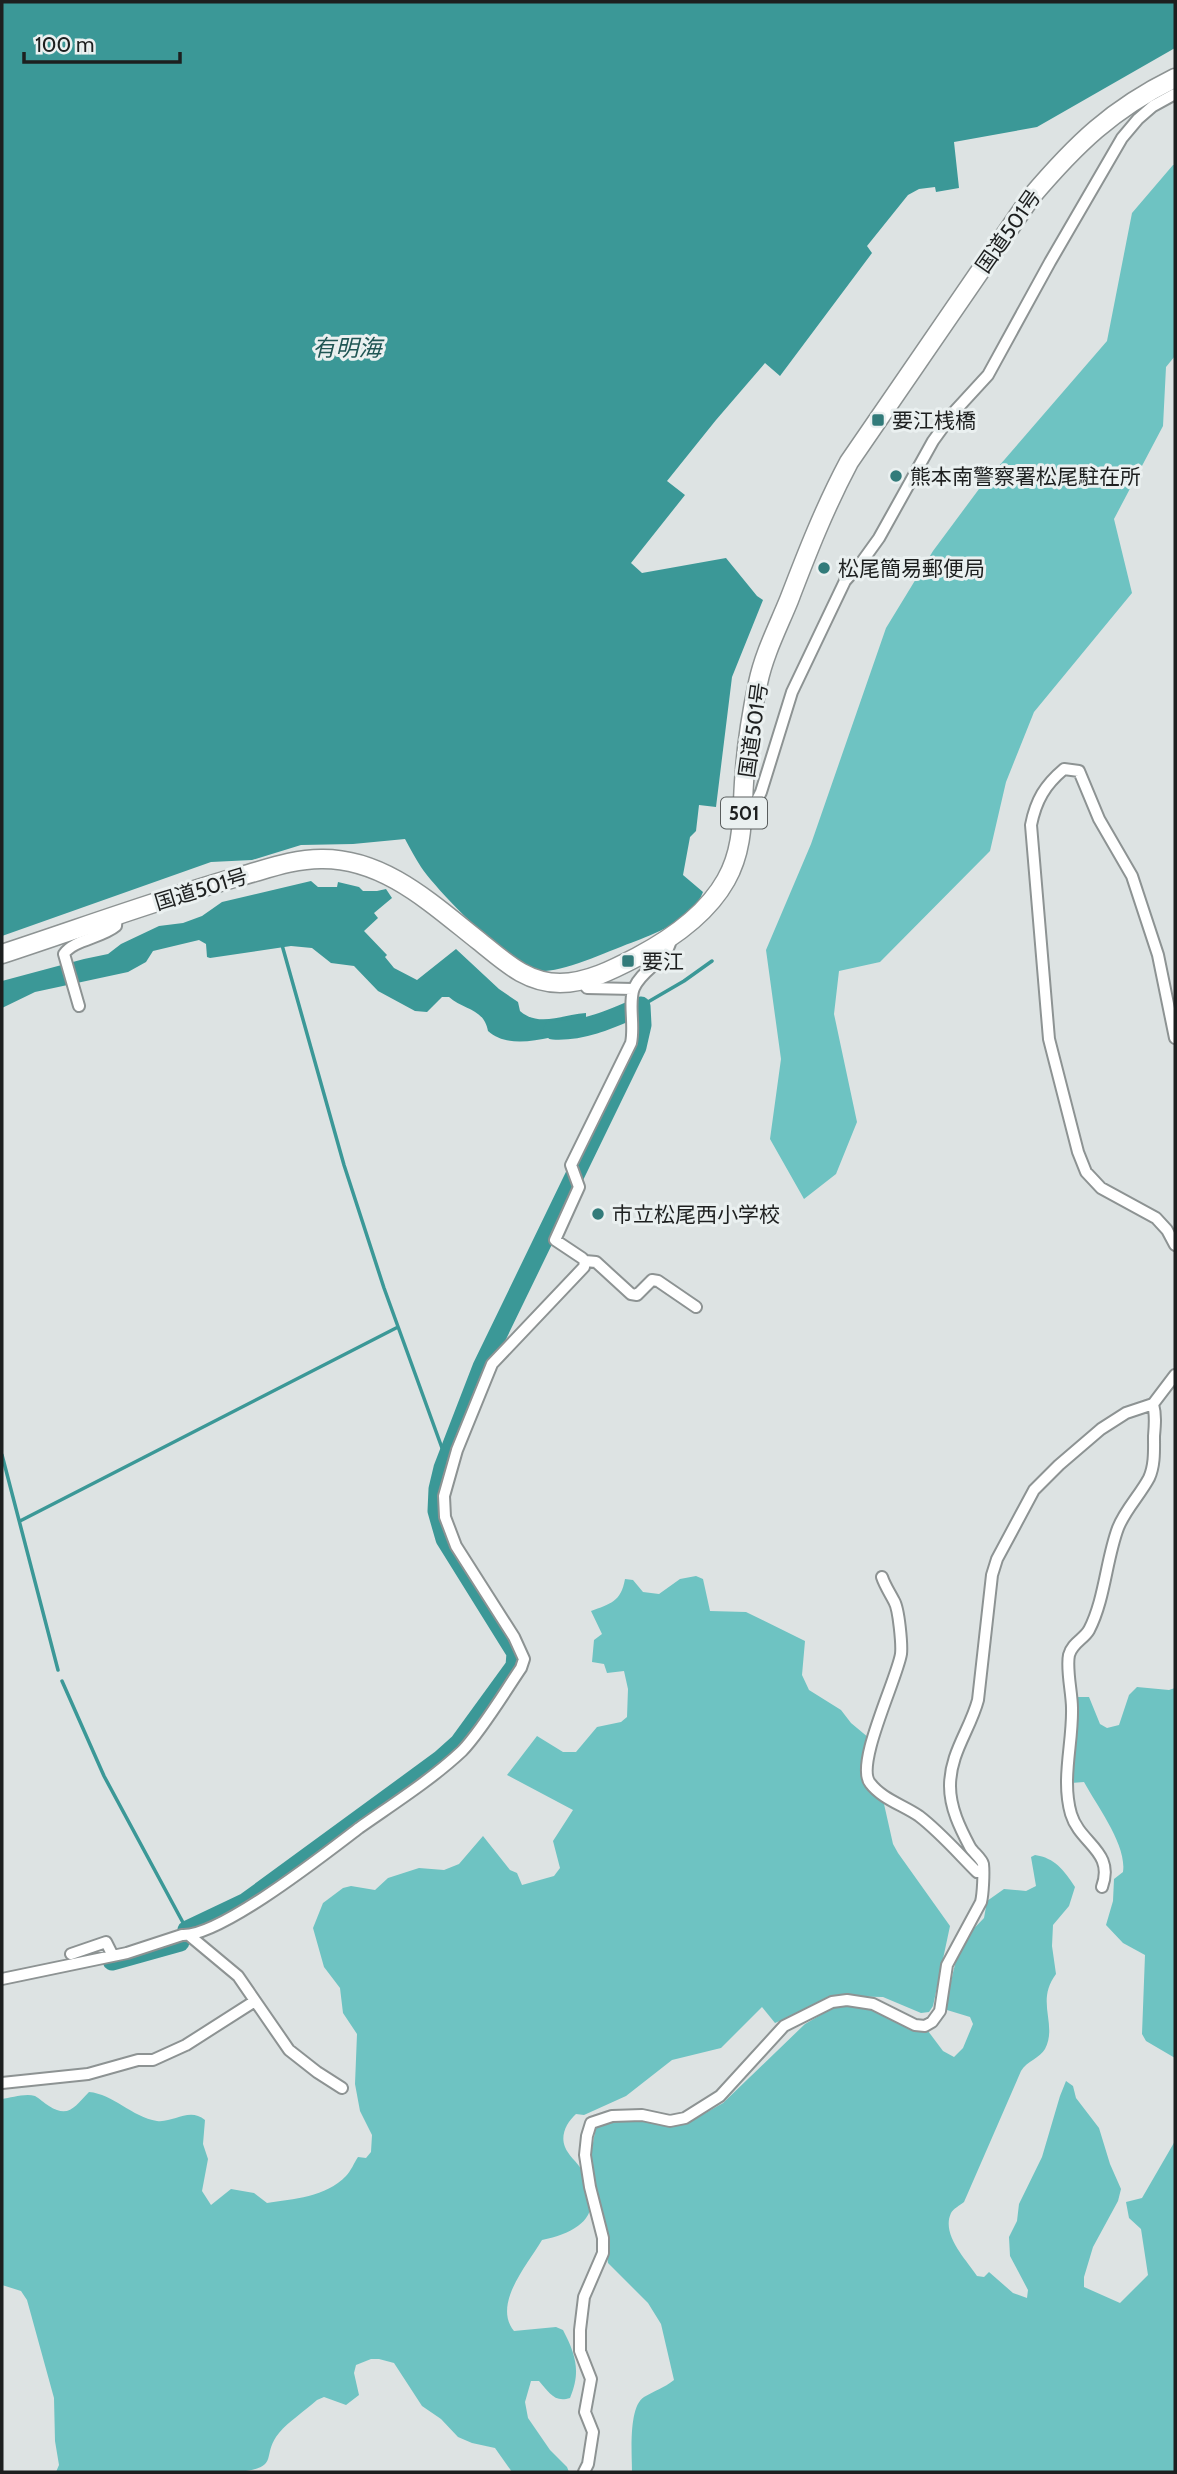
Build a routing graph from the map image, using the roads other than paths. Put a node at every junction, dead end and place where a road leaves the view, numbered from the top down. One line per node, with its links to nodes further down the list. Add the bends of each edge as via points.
1 (1175, 78): 3 (highway, 国道501号 / 501, via 1099,125 1031,197 849,462 825,508 758,680 744,771)
2 (1175, 94): 3 (street, via 1153,106 1122,138 988,375 933,441 878,538 845,581 792,692 761,792 752,810)
3 (744, 814): 5 (highway, 国道501号 / 501, via 738,853 724,884 696,917)
4 (117, 915): 6 (highway, 国道501号 / 501); 7 (highway, 国道501号 / 501, via 273,867 320,859 346,861 404,884 522,975 558,984); 9 (street, via 116,926 108,933 69,947 64,954)
5 (671, 936): 7 (highway, 国道501号 / 501); 8 (street, via 669,950 641,977)
6 (2, 954)
7 (582, 981): 8 (street, via 587,988)
8 (633, 994): 12 (street, via 634,1032 571,1165 579,1187 555,1240)
9 (79, 1006)
10 (1175, 1038): 11 (street, via 1158,955 1132,876 1099,819 1079,771 1064,769 1047,783 1031,825 1053,1059 1086,1172 1101,1188 1156,1218)
11 (1175, 1245)
12 (585, 1261): 13 (street, via 596,1262 631,1294 637,1295 652,1280 657,1281); 19 (street, via 492,1364 457,1450 444,1496 445,1517 456,1546 514,1637 524,1659 521,1668 469,1742 433,1774 268,1895)
13 (696, 1307)
14 (1175, 1375): 15 (street)
15 (1153, 1404): 17 (street, via 1126,1413 1101,1429 1059,1465 1034,1490 997,1559 978,1700 953,1758 950,1787 955,1815 983,1864); 18 (street, via 1150,1476 1119,1526 1088,1632 1069,1654 1073,1711 1068,1800 1072,1818 1102,1856 1106,1877)
16 (882, 1577): 17 (street, via 896,1603 901,1653 871,1744 869,1782 934,1828 977,1872)
17 (981, 1870): 26 (street, via 981,1902 947,1965 940,2011 932,2022 915,2025 873,2004 832,2002 784,2026 720,2096 685,2118 612,2116 592,2123 585,2155 603,2253 584,2297 580,2330 580,2350 592,2379 585,2412 593,2432)
18 (1102, 1887)
19 (190, 1936): 21 (street); 23 (street, via 238,1976)
20 (71, 1954): 21 (street, via 106,1942)
21 (113, 1956): 22 (street)
22 (2, 1979)
23 (256, 2001): 24 (street, via 153,2060 88,2074); 25 (street, via 289,2050)
24 (2, 2083)
25 (342, 2088)
26 (584, 2472)

